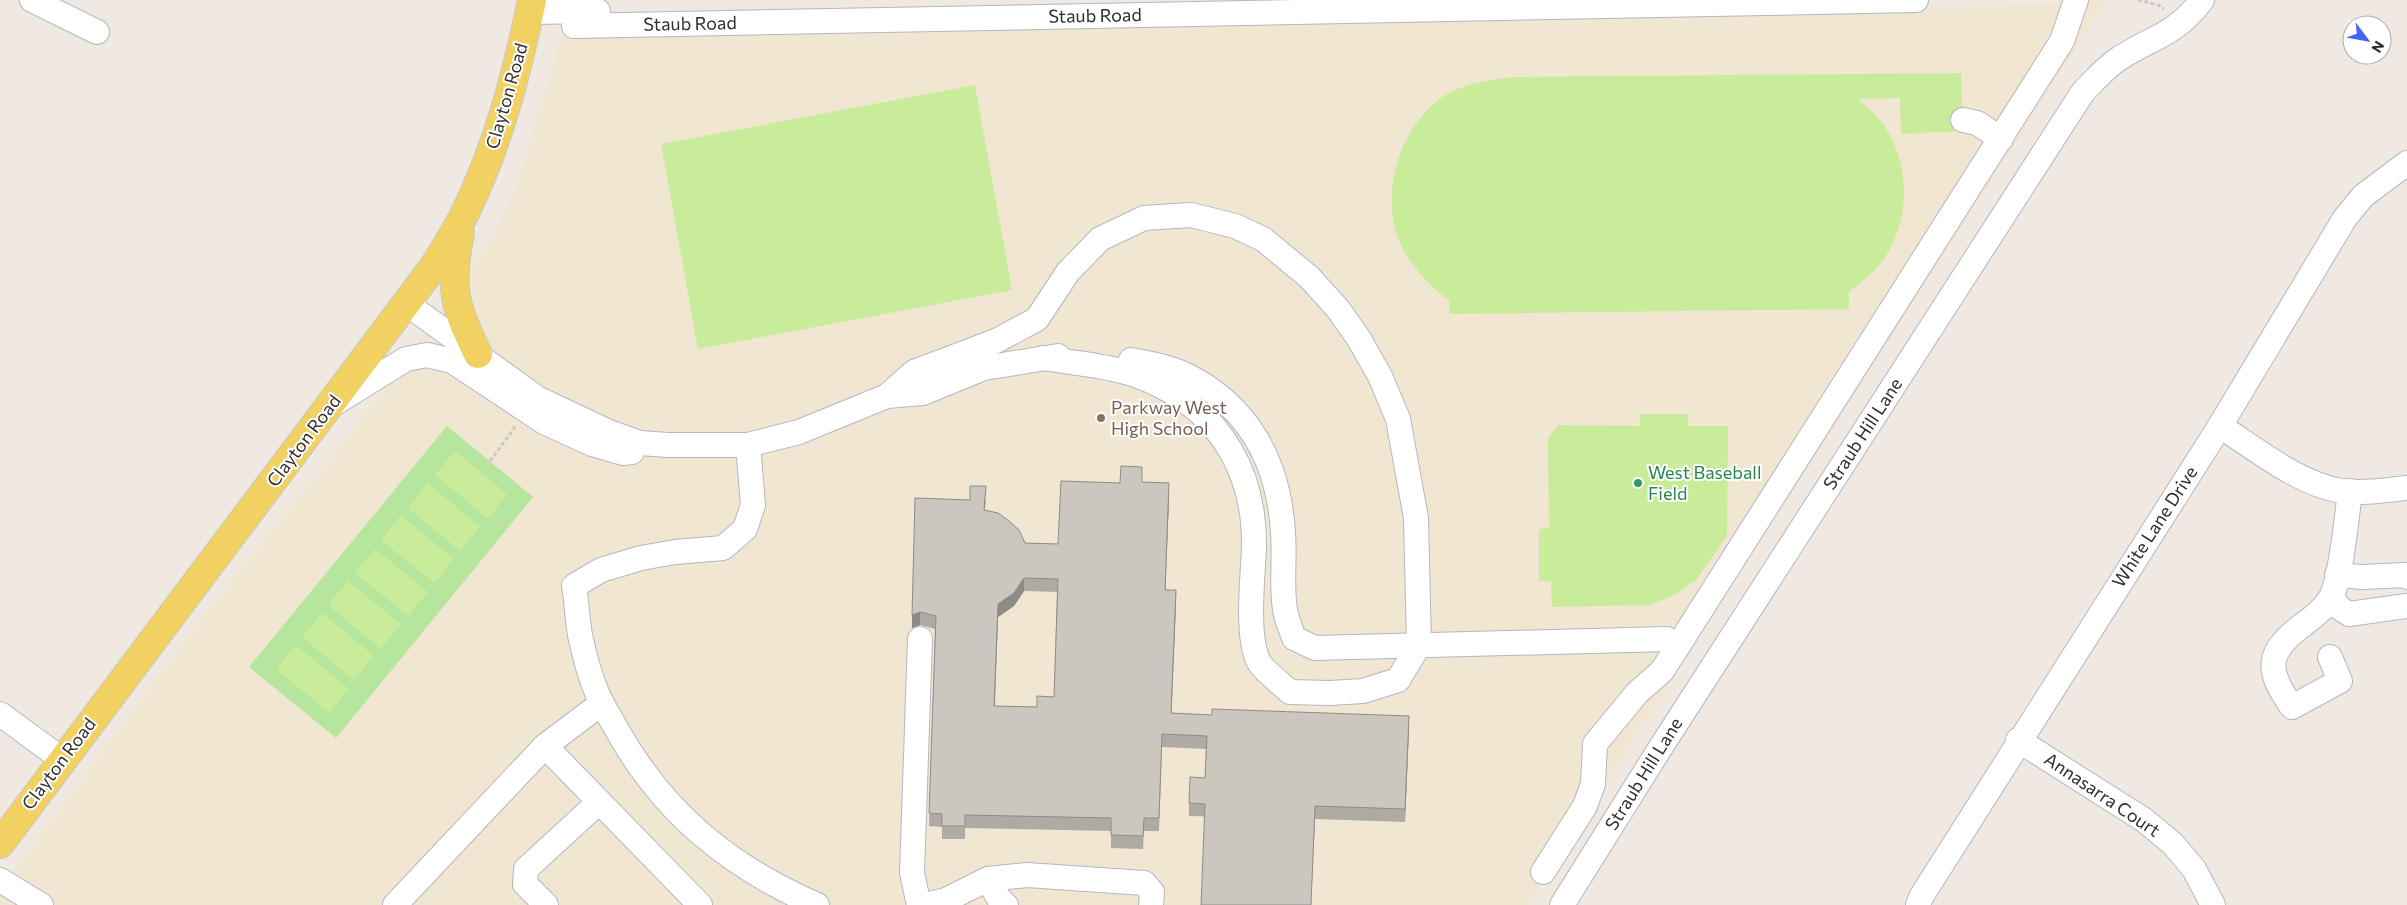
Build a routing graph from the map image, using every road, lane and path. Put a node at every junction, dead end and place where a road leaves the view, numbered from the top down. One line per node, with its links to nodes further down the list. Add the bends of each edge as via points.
1 (32, 0): 8 (street)
2 (1669, 0): 6 (street, via 1361,6)
3 (1916, 0): 7 (street, Staub Road)
4 (2076, 0): 10 (street, via 2062,41)
5 (2202, 0): 51 (street, Straub Hill Lane, via 2181,24 2118,59 2083,92)
6 (531, 6): 12 (main road, Clayton Road, via 503,117)
7 (574, 26)
8 (97, 32)
9 (1963, 120): 10 (street, via 1977,123)
10 (2001, 139): 30 (street)
11 (2407, 163): 19 (street, White Lane Drive, via 2363,196 2345,218)
12 (463, 217): 13 (main road, Clayton Road); 14 (main road, via 455,258 454,298)
13 (407, 304): 14 (street); 17 (main road, Clayton Road)
14 (478, 354): 20 (street, via 537,398 600,428 640,442)
15 (1042, 358): 16 (street, via 984,368 923,393); 29 (street, via 1080,354 1124,358 1185,375 1212,391 1244,421 1259,442 1278,486 1285,609 1294,638 1315,648); 29 (street, via 1113,369 1157,383 1207,419 1228,445 1243,476 1252,508 1252,630 1258,661 1290,692 1363,691 1398,680)
16 (887, 396): 21 (street, via 799,432); 29 (street, via 914,372 996,341 1037,319 1068,272 1100,240 1144,218 1191,215 1235,226 1263,239 1309,277 1343,316 1380,376 1398,419 1416,518)
17 (331, 406): 20 (street, via 406,359 427,355 452,361 544,422 592,444 623,453); 36 (main road, Clayton Road)
18 (516, 426): 22 (path)
19 (2220, 426): 24 (street, via 2302,478 2323,487); 34 (street, White Lane Drive)
20 (668, 445): 21 (street)
21 (748, 445): 32 (street, via 753,505 744,529 723,548 641,558 601,570 574,586 580,636)
22 (490, 461)
23 (2407, 488): 24 (street)
24 (2350, 491): 26 (street)
25 (2407, 577): 26 (street, via 2363,578)
26 (2334, 586): 27 (street, via 2338,607 2349,614); 31 (street, via 2318,613 2276,651 2273,669 2278,688 2292,707 2340,681)
27 (2407, 606)
28 (920, 639): 47 (street, via 912,873)
29 (1419, 645): 30 (street, via 1667,639)
30 (1678, 646): 39 (street, via 1662,670 1637,693 1595,744 1593,784 1585,806)
31 (2330, 657)
32 (602, 704): 35 (street); 42 (street, via 632,757 682,819 733,860)
33 (0, 714): 36 (street)
34 (2018, 740): 52 (street, White Lane Drive); 53 (street, Annasarra Court, via 2144,820 2173,844 2194,869)
35 (545, 746): 37 (street); 44 (street)
36 (63, 760): 38 (main road, Clayton Road)
37 (599, 802): 45 (street, via 526,869 525,884); 46 (street)
38 (0, 844)
39 (1543, 872)
40 (988, 879): 48 (street, via 946,900); 49 (street); 50 (street, via 1027,875 1144,883 1152,892)
41 (0, 880): 43 (street)
42 (806, 903)
43 (41, 905)
44 (395, 905)
45 (546, 905)
46 (700, 905)
47 (919, 905)
48 (926, 905)
49 (1006, 905)
50 (1151, 905)
51 (1562, 905)
52 (1918, 905)
53 (2213, 905)

